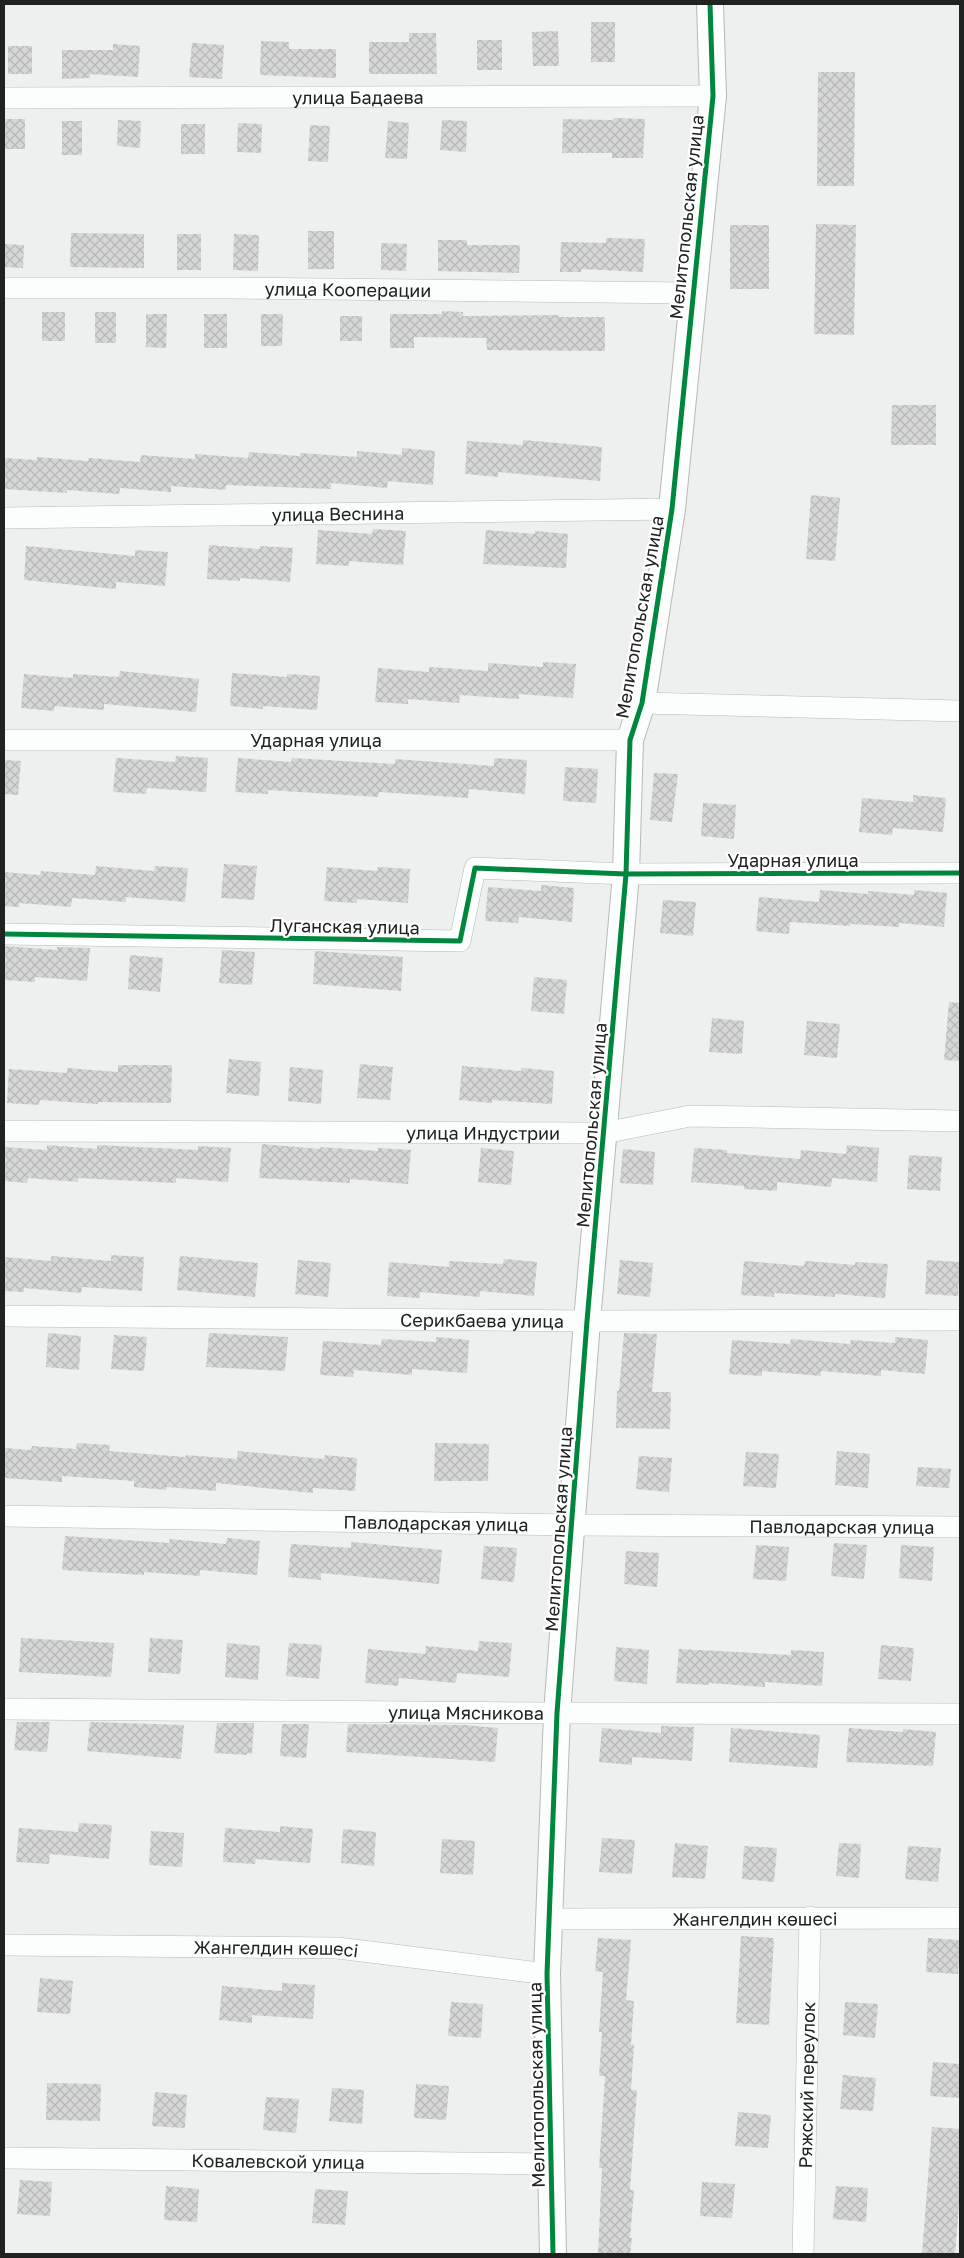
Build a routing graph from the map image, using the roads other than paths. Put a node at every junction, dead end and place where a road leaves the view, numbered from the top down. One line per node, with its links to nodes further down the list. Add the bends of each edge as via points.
1 (710, 4): 2 (street, Мелитопольская улица)
2 (713, 96): 3 (street, улица Бадаева); 5 (street, Мелитопольская улица)
3 (4, 98)
4 (4, 288): 5 (street, улица Кооперации)
5 (692, 293): 6 (street, Мелитопольская улица)
6 (672, 509): 7 (street, улица Веснина); 8 (street, Мелитопольская улица)
7 (4, 518)
8 (642, 703): 9 (street); 11 (street, Мелитопольская улица)
9 (960, 711)
10 (4, 740): 11 (street, Ударная улица)
11 (630, 740): 13 (street, Мелитопольская улица)
12 (960, 873): 13 (street, Ударная улица)
13 (626, 874): 14 (street, Луганская улица, via 475,868 460,941); 17 (street, Мелитопольская улица)
14 (4, 934)
15 (960, 1121): 17 (street, улица Индустрии, via 690,1116)
16 (4, 1131): 17 (street, улица Индустрии)
17 (604, 1133): 20 (street, Мелитопольская улица)
18 (4, 1316): 20 (street, Серикбаева улица)
19 (960, 1320): 20 (street, Серикбаева улица)
20 (587, 1321): 22 (street, Мелитопольская улица)
21 (4, 1516): 22 (street, Павлодарская улица)
22 (572, 1526): 23 (street, Павлодарская улица); 25 (street, Мелитопольская улица)
23 (960, 1527)
24 (4, 1708): 25 (street, улица Мясникова)
25 (557, 1714): 26 (street, улица Мясникова); 29 (street, Мелитопольская улица)
26 (960, 1714)
27 (810, 1917): 28 (street, Жангелдин көшесі); 29 (street, Жангелдин көшесі); 35 (street, Ряжский переулок)
28 (960, 1918)
29 (550, 1919): 31 (street, Мелитопольская улица)
30 (4, 1945): 31 (street, Жангелдин көшесі, via 338,1948)
31 (547, 1974): 33 (street, Мелитопольская улица)
32 (4, 2158): 33 (street, Ковалевской улица)
33 (551, 2164): 34 (street, Мелитопольская улица)
34 (553, 2254)
35 (803, 2254)

